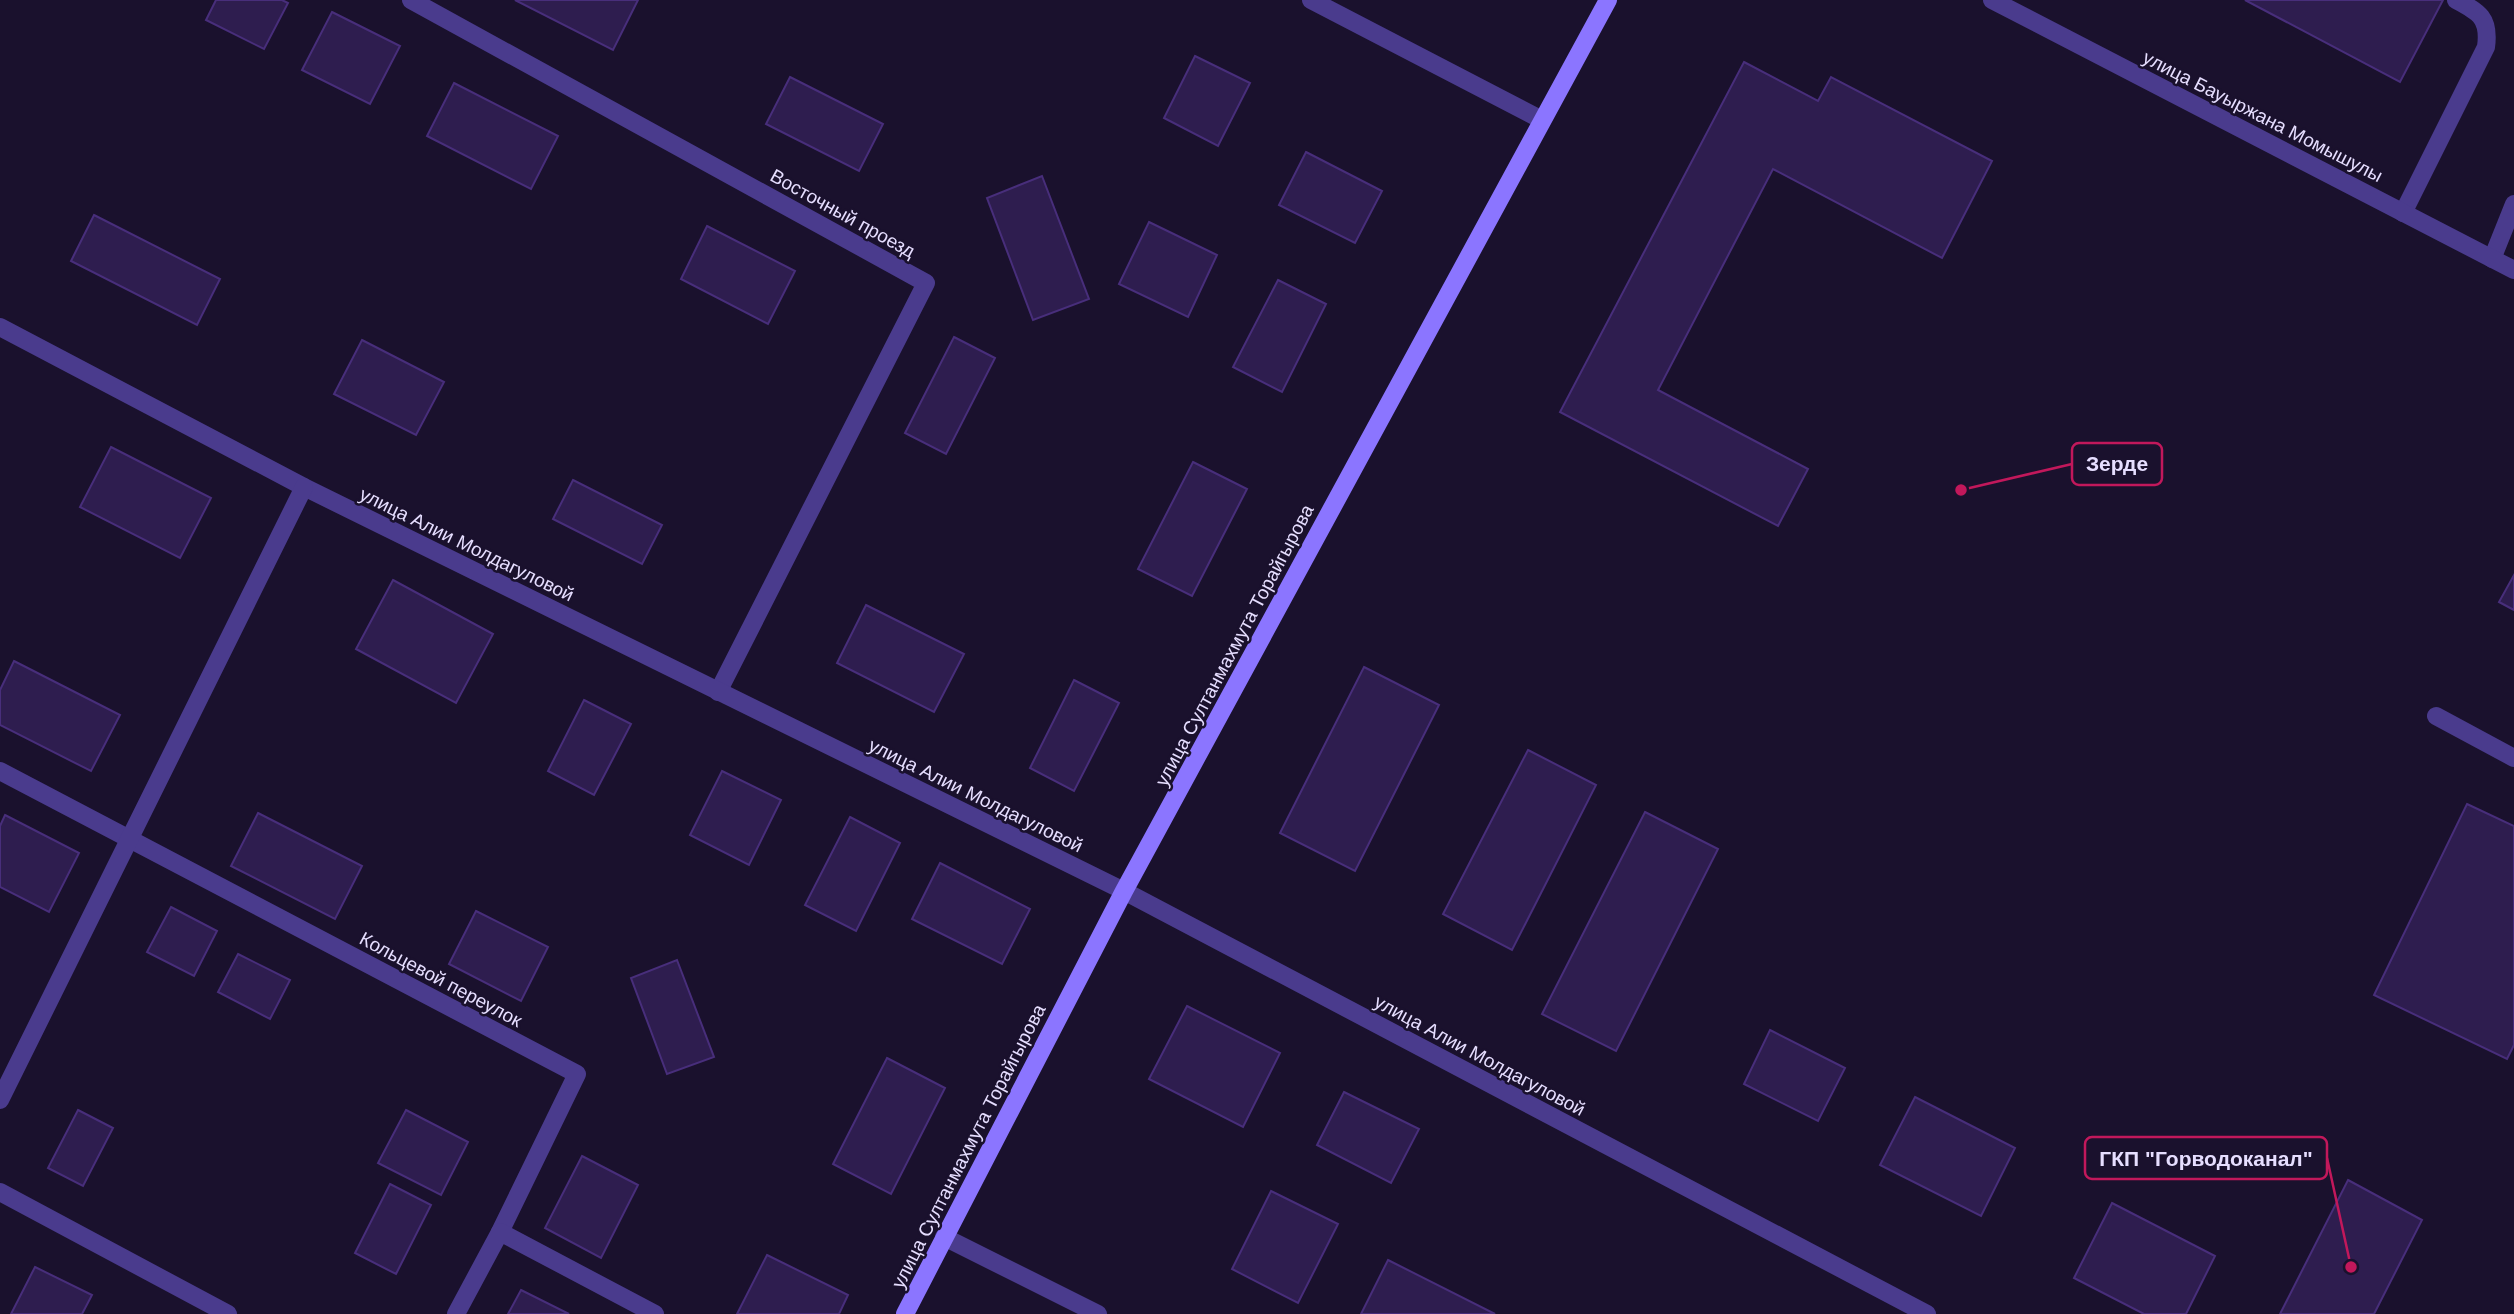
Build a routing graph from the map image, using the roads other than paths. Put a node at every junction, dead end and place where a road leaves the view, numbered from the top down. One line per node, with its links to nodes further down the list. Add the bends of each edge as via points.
1 (411, 0): 13 (street, Восточный проезд, via 926,283)
2 (1311, 0): 6 (street)
3 (1608, 0): 6 (street, улица Султанмахмута Торайгырова)
4 (1992, 0): 8 (street, улица Бауыржана Момышулы)
5 (2456, 0): 8 (street, via 2477,11 2485,22 2486,47)
6 (1542, 120): 18 (street, улица Султанмахмута Торайгырова)
7 (2514, 204): 9 (street)
8 (2403, 213): 9 (street, улица Бауыржана Момышулы)
9 (2492, 259): 10 (street, улица Бауыржана Момышулы)
10 (2514, 270)
11 (0, 327): 12 (street, улица Алии Молдагуловой)
12 (304, 487): 13 (street, улица Алии Молдагуловой); 17 (street)
13 (718, 692): 18 (street, улица Алии Молдагуловой)
14 (2436, 716): 15 (street)
15 (2514, 758)
16 (0, 771): 17 (street, Кольцевой переулок)
17 (130, 840): 19 (street); 21 (street, Кольцевой переулок, via 577,1074)
18 (1124, 891): 22 (street, улица Султанмахмута Торайгырова); 28 (street, улица Алии Молдагуловой)
19 (0, 1100)
20 (0, 1192): 23 (street)
21 (500, 1232): 24 (street, Кольцевой переулок); 25 (street)
22 (944, 1237): 26 (street, улица Султанмахмута Торайгырова); 27 (street)
23 (228, 1314)
24 (456, 1314)
25 (654, 1314)
26 (905, 1314)
27 (1098, 1314)
28 (1927, 1314)

